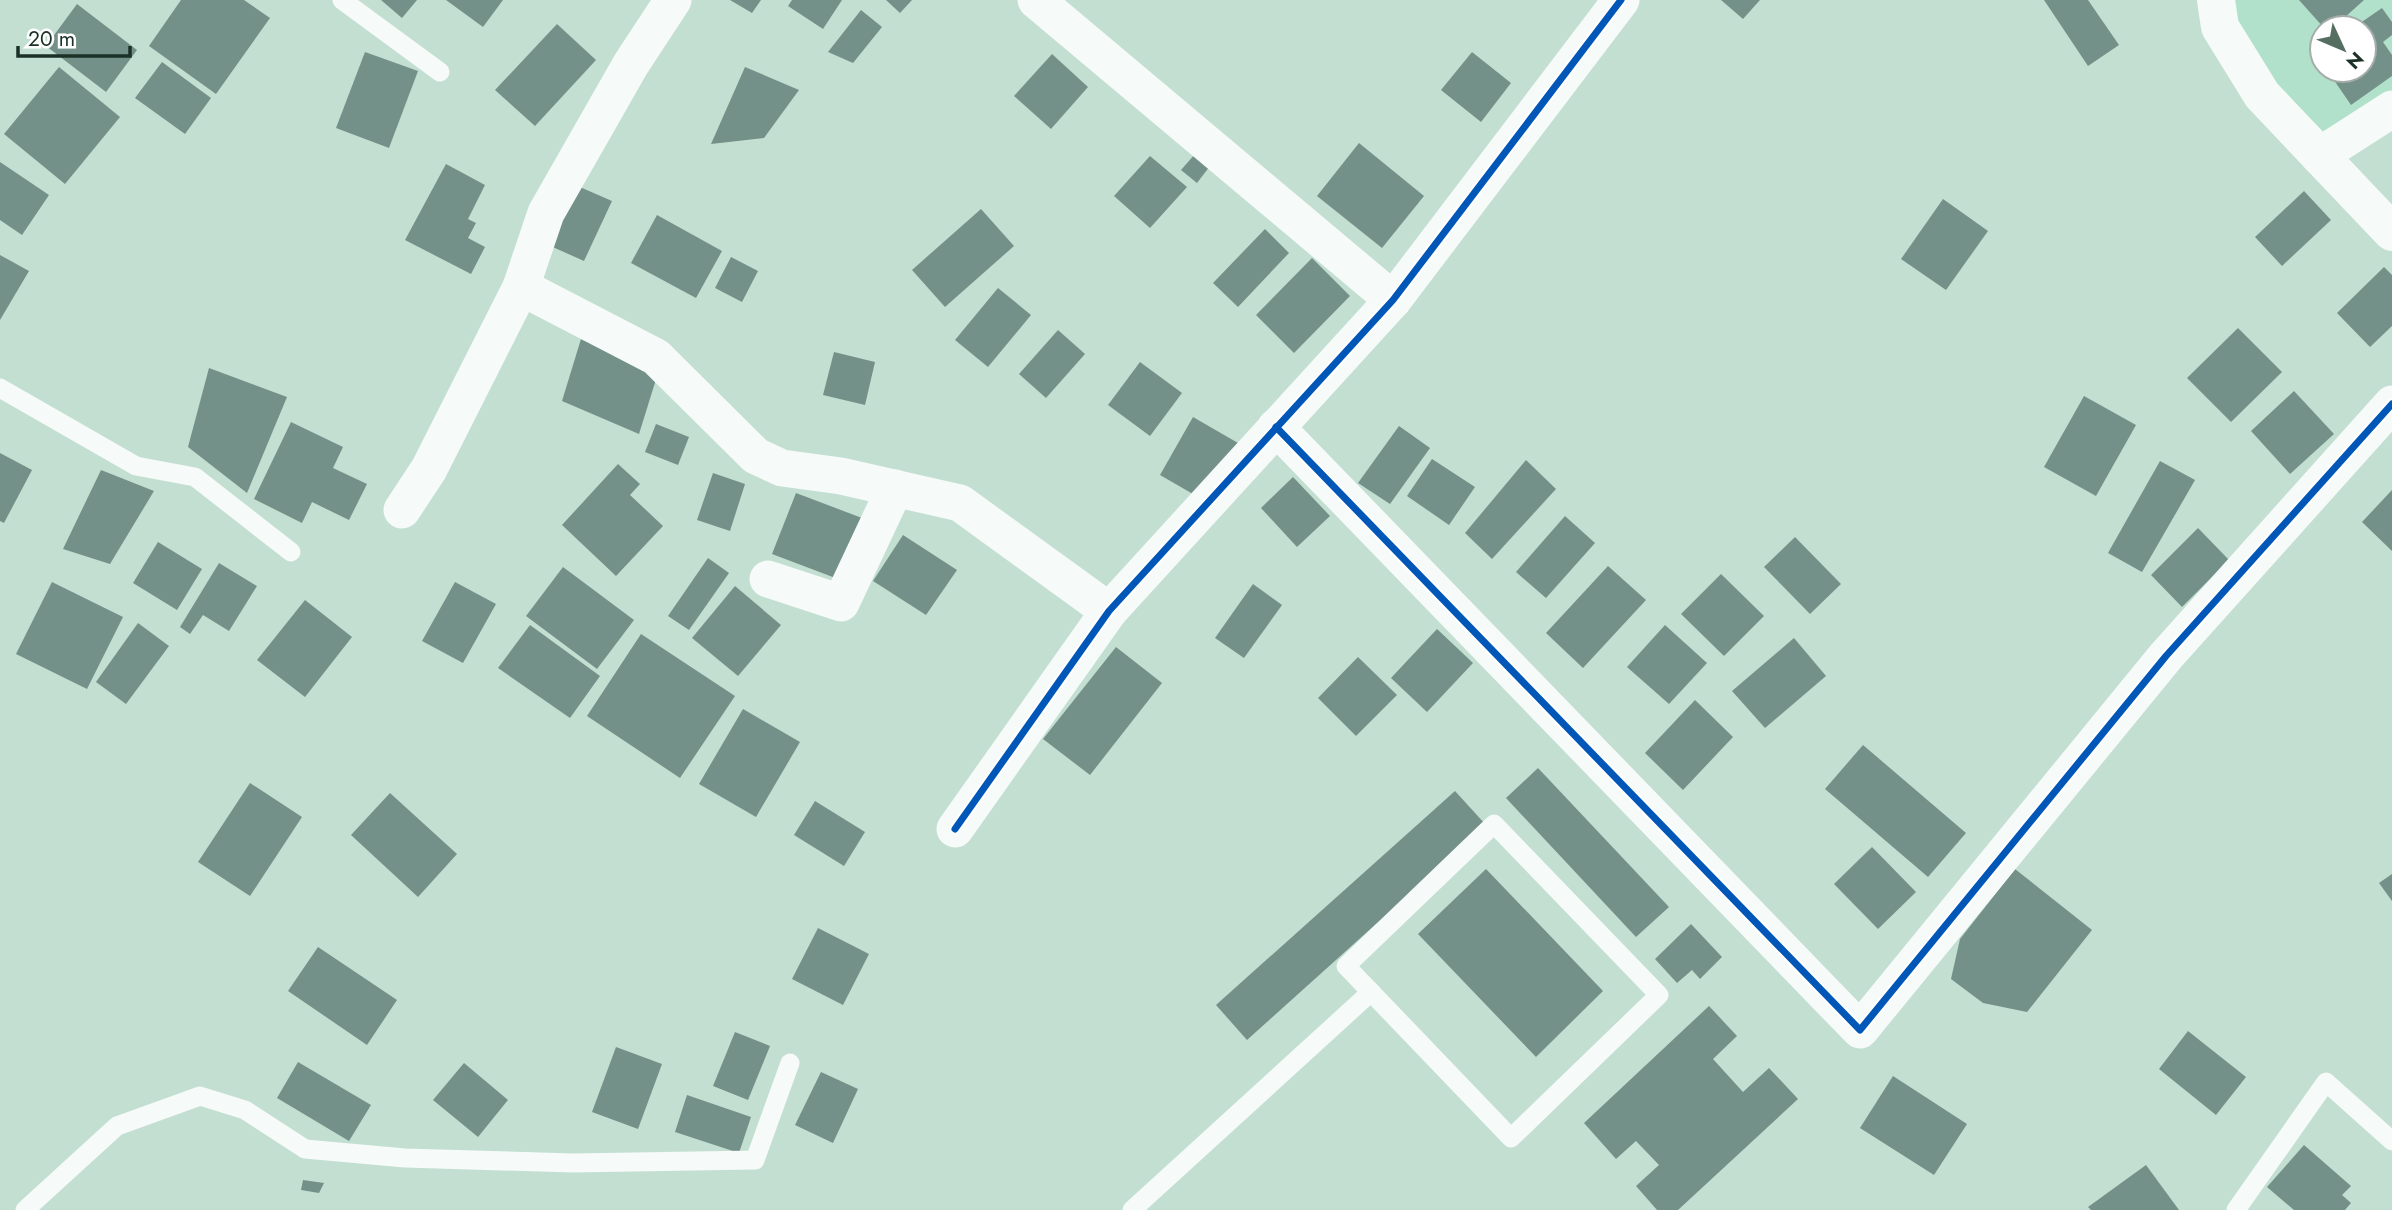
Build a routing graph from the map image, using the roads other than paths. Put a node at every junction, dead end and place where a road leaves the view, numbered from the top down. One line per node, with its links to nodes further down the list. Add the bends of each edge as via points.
1 (342, 0): 6 (lane)
2 (673, 0): 10 (street, via 546,213)
3 (1036, 0): 11 (street)
4 (1621, 0): 11 (street)
5 (2216, 0): 8 (main road, via 2220,27 2262,95)
6 (440, 72)
7 (2392, 108): 8 (street)
8 (2319, 156): 9 (main road)
9 (2392, 232)
10 (521, 286): 15 (street, via 656,356 756,456 782,468); 16 (street, via 429,469)
11 (1393, 300): 14 (street)
12 (0, 388): 17 (lane, via 136,466 195,477)
13 (2392, 404): 14 (street, via 2166,656 1860,1030)
14 (1276, 427): 19 (street)
15 (895, 488): 18 (street, via 841,603); 19 (street, via 960,503)
16 (402, 510)
17 (292, 552)
18 (768, 579)
19 (1110, 611): 20 (street)
20 (956, 829)
21 (1371, 992): 21 (lane, via 1346,966 1494,824 1659,995 1511,1138); 25 (lane)
22 (790, 1063): 24 (lane, via 755,1160 573,1163 405,1158 305,1149 245,1110 200,1096 117,1126)
23 (2392, 1140): 26 (lane, via 2326,1082)
24 (25, 1210)
25 (1132, 1210)
26 (2236, 1210)

